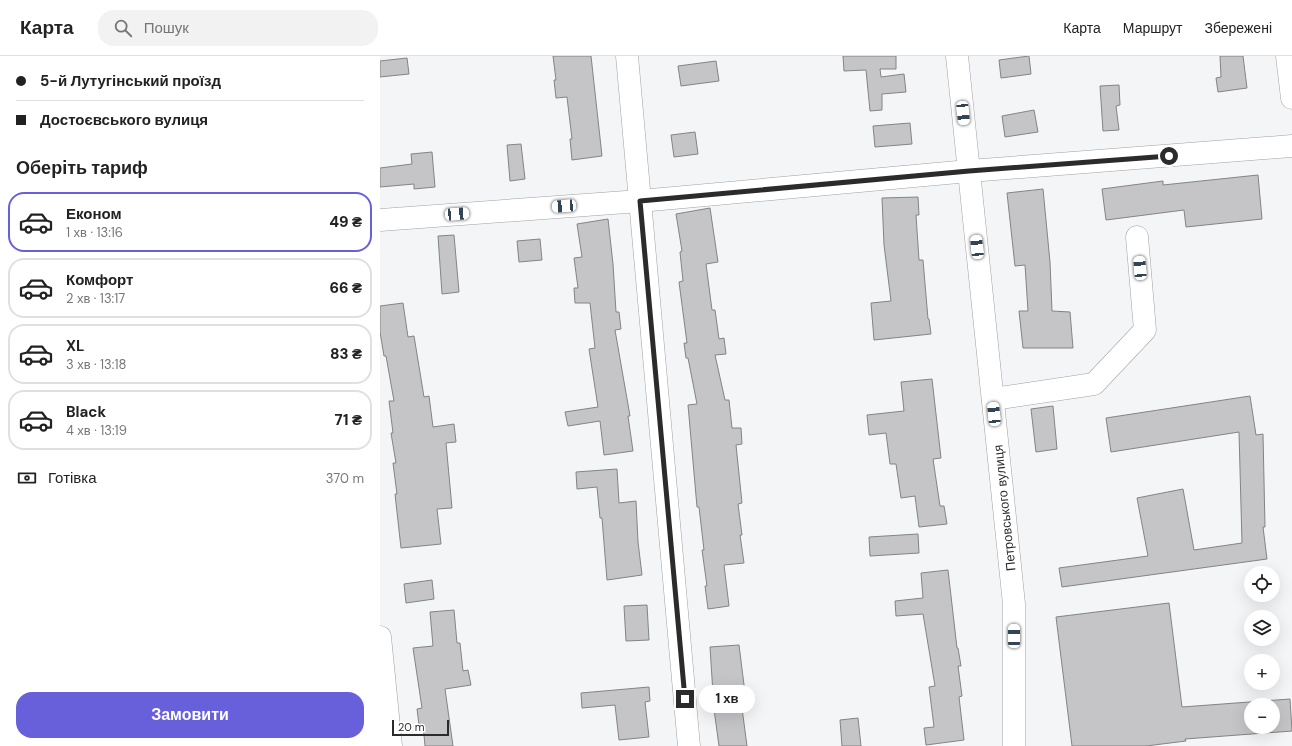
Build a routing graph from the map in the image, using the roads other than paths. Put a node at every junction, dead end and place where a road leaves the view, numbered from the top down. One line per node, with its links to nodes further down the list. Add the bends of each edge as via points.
1 (627, 56): 7 (street)
2 (957, 56): 6 (street, Петровського вулиця)
3 (1287, 56): 4 (street)
4 (1292, 98)
5 (1292, 146): 6 (street)
6 (969, 171): 7 (street); 10 (street, Петровського вулиця)
7 (640, 201): 8 (street); 13 (street)
8 (380, 220)
9 (1137, 237): 10 (street, via 1145,330 1094,384)
10 (993, 399): 14 (street, Петровського вулиця, via 1014,604)
11 (380, 637): 12 (street)
12 (391, 746)
13 (689, 746)
14 (1014, 746)

